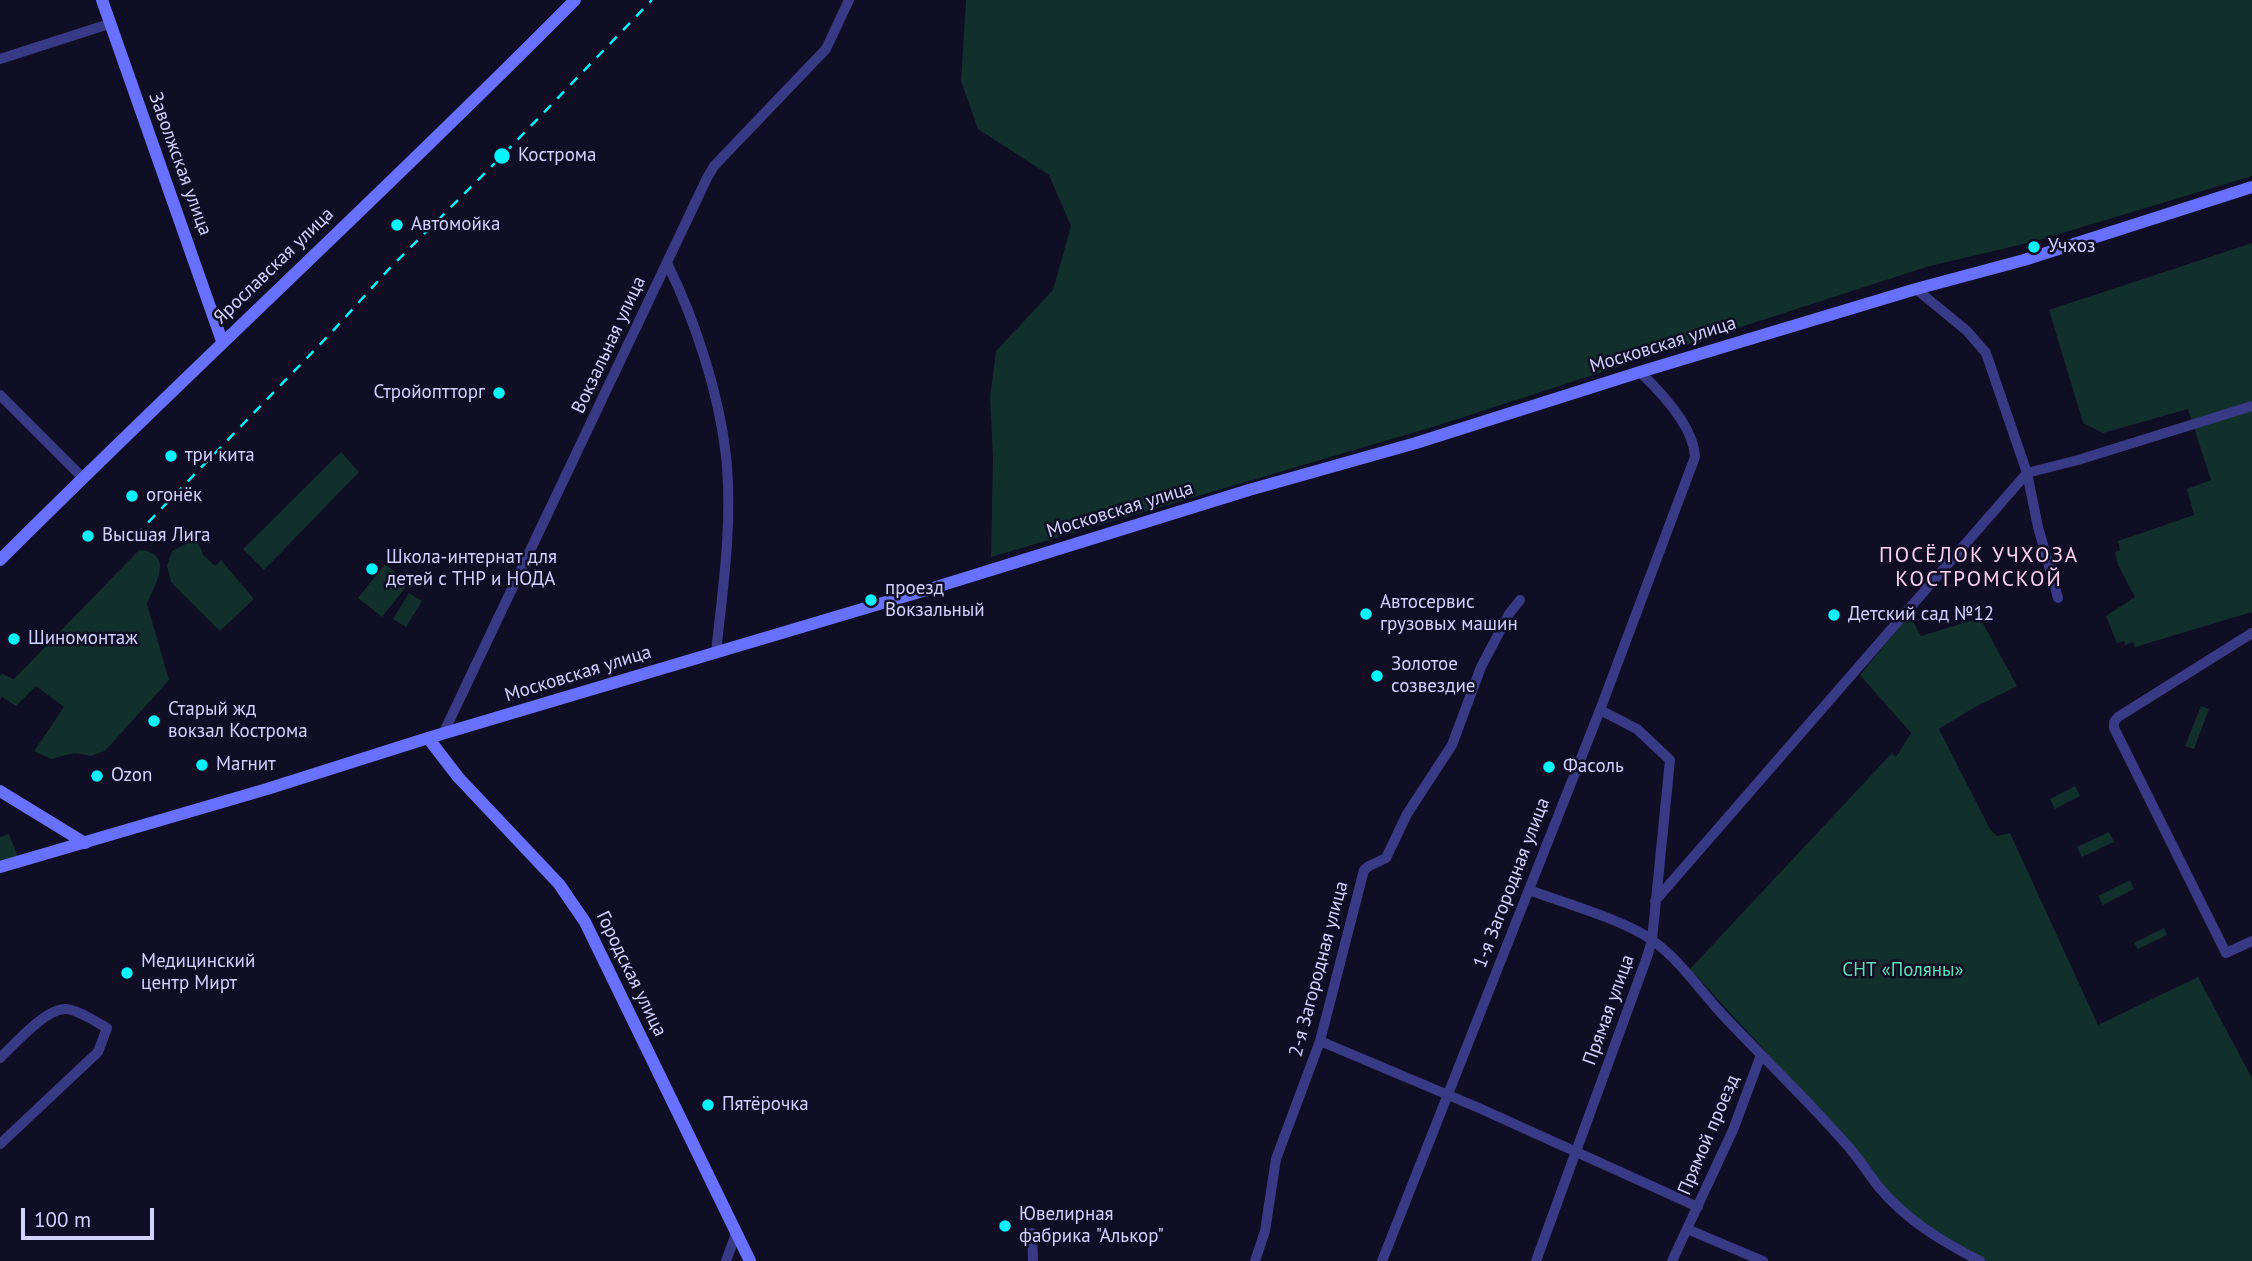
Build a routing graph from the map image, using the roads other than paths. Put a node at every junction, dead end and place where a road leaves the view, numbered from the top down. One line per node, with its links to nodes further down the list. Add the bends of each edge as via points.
1 (102, 0): 4 (main road, Заволжская улица)
2 (575, 0): 9 (main road, Ярославская улица)
3 (849, 0): 7 (street, Вокзальная улица, via 826,49 714,166)
4 (109, 24): 5 (street); 9 (main road, Заволжская улица)
5 (0, 60)
6 (2252, 187): 8 (main road, Московская улица, via 2024,260)
7 (667, 263): 19 (street, via 680,289 717,404 726,458 724,587); 21 (street, Вокзальная улица)
8 (1916, 289): 10 (main road, Московская улица); 13 (street, via 1986,353)
9 (222, 341): 14 (main road, Ярославская улица)
10 (1640, 372): 19 (main road, Московская улица); 20 (street, 1-я Загородная улица, via 1678,415 1695,457)
11 (0, 395): 14 (street)
12 (2252, 406): 13 (street)
13 (2026, 473): 16 (street); 27 (street)
14 (83, 478): 15 (main road, Ярославская улица)
15 (0, 559)
16 (2058, 598)
17 (1520, 600): 30 (street, 2-я Загородная улица, via 1482,667 1452,745 1407,814 1386,858 1364,870)
18 (2251, 637): 29 (street, via 2118,717 2114,728 2226,953)
19 (716, 652): 21 (main road, Московская улица)
20 (1600, 710): 26 (street, 1-я Загородная улица); 27 (street, Прямая улица, via 1637,729 1670,760)
21 (443, 734): 22 (main road, Московская улица)
22 (428, 738): 24 (main road, Московская улица); 39 (main road, Городская улица, via 458,777 559,884 585,922)
23 (0, 791): 24 (main road)
24 (85, 843): 25 (main road, Московская улица)
25 (0, 867)
26 (1529, 890): 28 (street); 33 (street, 1-я Загородная улица)
27 (1656, 901): 28 (street, Прямая улица)
28 (1651, 940): 31 (street, via 1678,963); 35 (street, Прямая улица)
29 (2252, 941)
30 (1320, 1041): 33 (street); 43 (street, 2-я Загородная улица, via 1276,1159 1265,1231)
31 (1761, 1055): 36 (street, Прямой проезд); 48 (street, via 1920,1227)
32 (0, 1058): 34 (street, via 54,1011 68,1009 107,1028 98,1052)
33 (1448, 1095): 35 (street); 44 (street, 1-я Загородная улица)
34 (0, 1144)
35 (1575, 1153): 36 (street); 45 (street, Прямая улица)
36 (1698, 1207): 37 (street, Прямой проезд)
37 (1687, 1228): 46 (street, Прямой проезд); 47 (street)
38 (1032, 1233): 42 (street)
39 (736, 1234): 40 (street); 41 (main road, Городская улица)
40 (726, 1261)
41 (750, 1261)
42 (1033, 1261)
43 (1255, 1261)
44 (1381, 1261)
45 (1536, 1261)
46 (1672, 1261)
47 (1763, 1261)
48 (1980, 1261)

